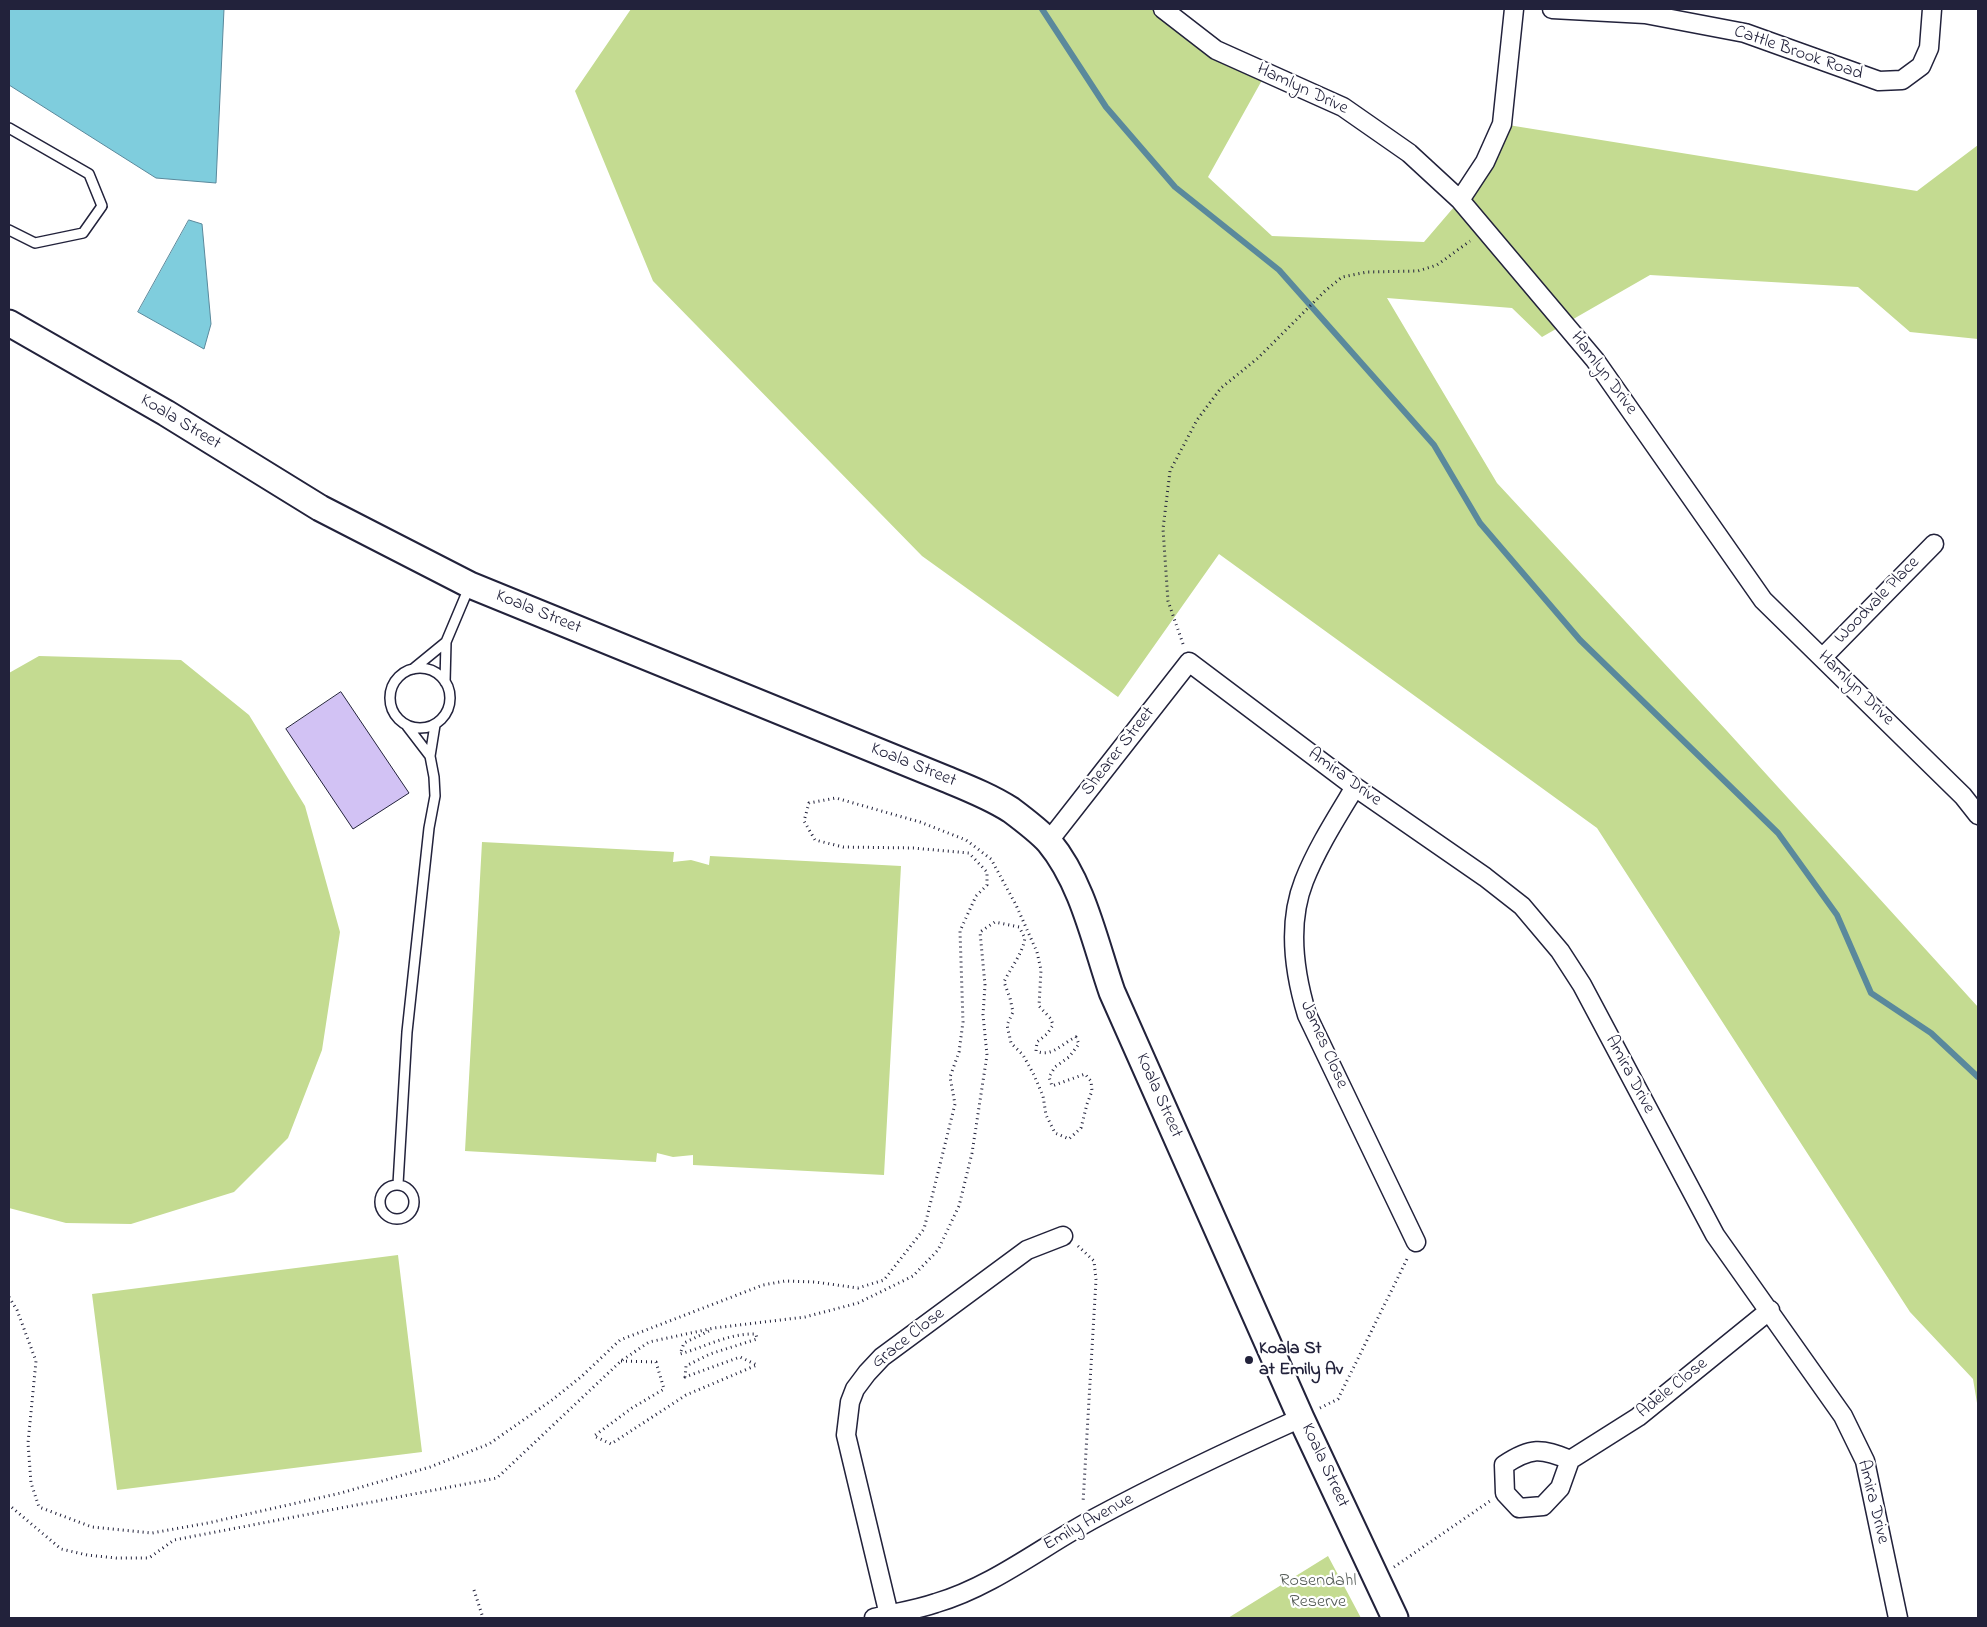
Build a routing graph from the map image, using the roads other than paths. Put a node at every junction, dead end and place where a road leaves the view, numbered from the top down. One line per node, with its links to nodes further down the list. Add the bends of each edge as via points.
1 (1163, 9): 6 (street, Hamlyn Drive, via 1216,50 1344,107 1410,154)
2 (1514, 9): 6 (street, via 1502,124 1485,162)
3 (1552, 9): 4 (street, Cattle Brook Road, via 1645,14 1745,33 1879,81 1902,80 1921,66 1929,48)
4 (1932, 9)
5 (9, 128): 7 (lane, via 89,174 102,206 83,234 35,243)
6 (1460, 200): 12 (street, Hamlyn Drive, via 1595,360 1763,600)
7 (9, 230)
8 (9, 323): 10 (street, Koala Street, via 320,508)
9 (1934, 544): 12 (street, Woodvale Place)
10 (470, 585): 11 (lane); 21 (street, Koala Street, via 979,794 1012,811)
11 (446, 642): 14 (lane); 15 (lane)
12 (1823, 657): 20 (street, Hamlyn Drive, via 1963,796)
13 (1189, 662): 19 (street, Amira Drive); 21 (street, Shearer Street)
14 (412, 669): 15 (lane, via 430,670); 17 (lane, via 396,679 390,696 394,714)
15 (445, 682): 16 (lane, via 449,691 448,710)
16 (435, 724): 17 (lane, via 426,728); 18 (lane)
17 (407, 726): 18 (lane)
18 (430, 756): 22 (lane, via 435,796 406,1032)
19 (1355, 787): 24 (street, James Close, via 1304,881 1296,911 1294,959 1307,1015); 25 (street, Amira Drive, via 1485,877 1522,906 1544,930 1582,985 1715,1235)
20 (1978, 815)
21 (1048, 842): 26 (street, Koala Street, via 1072,880 1092,927 1112,992)
22 (398, 1184)
23 (1063, 1236): 28 (street, Grace Close, via 1027,1250 882,1357 855,1388 846,1435)
24 (1416, 1242)
25 (1770, 1310): 27 (street, Adele Close, via 1638,1417); 30 (street, Amira Drive, via 1843,1416 1864,1461)
26 (1302, 1418): 28 (street, Emily Avenue, via 1176,1475 975,1587 937,1603); 29 (street, Koala Street)
27 (1570, 1460): 27 (street, via 1560,1488 1543,1506 1519,1508 1505,1493 1504,1464 1523,1452 1549,1452)
28 (881, 1616)
29 (1395, 1618)
30 (1898, 1618)

